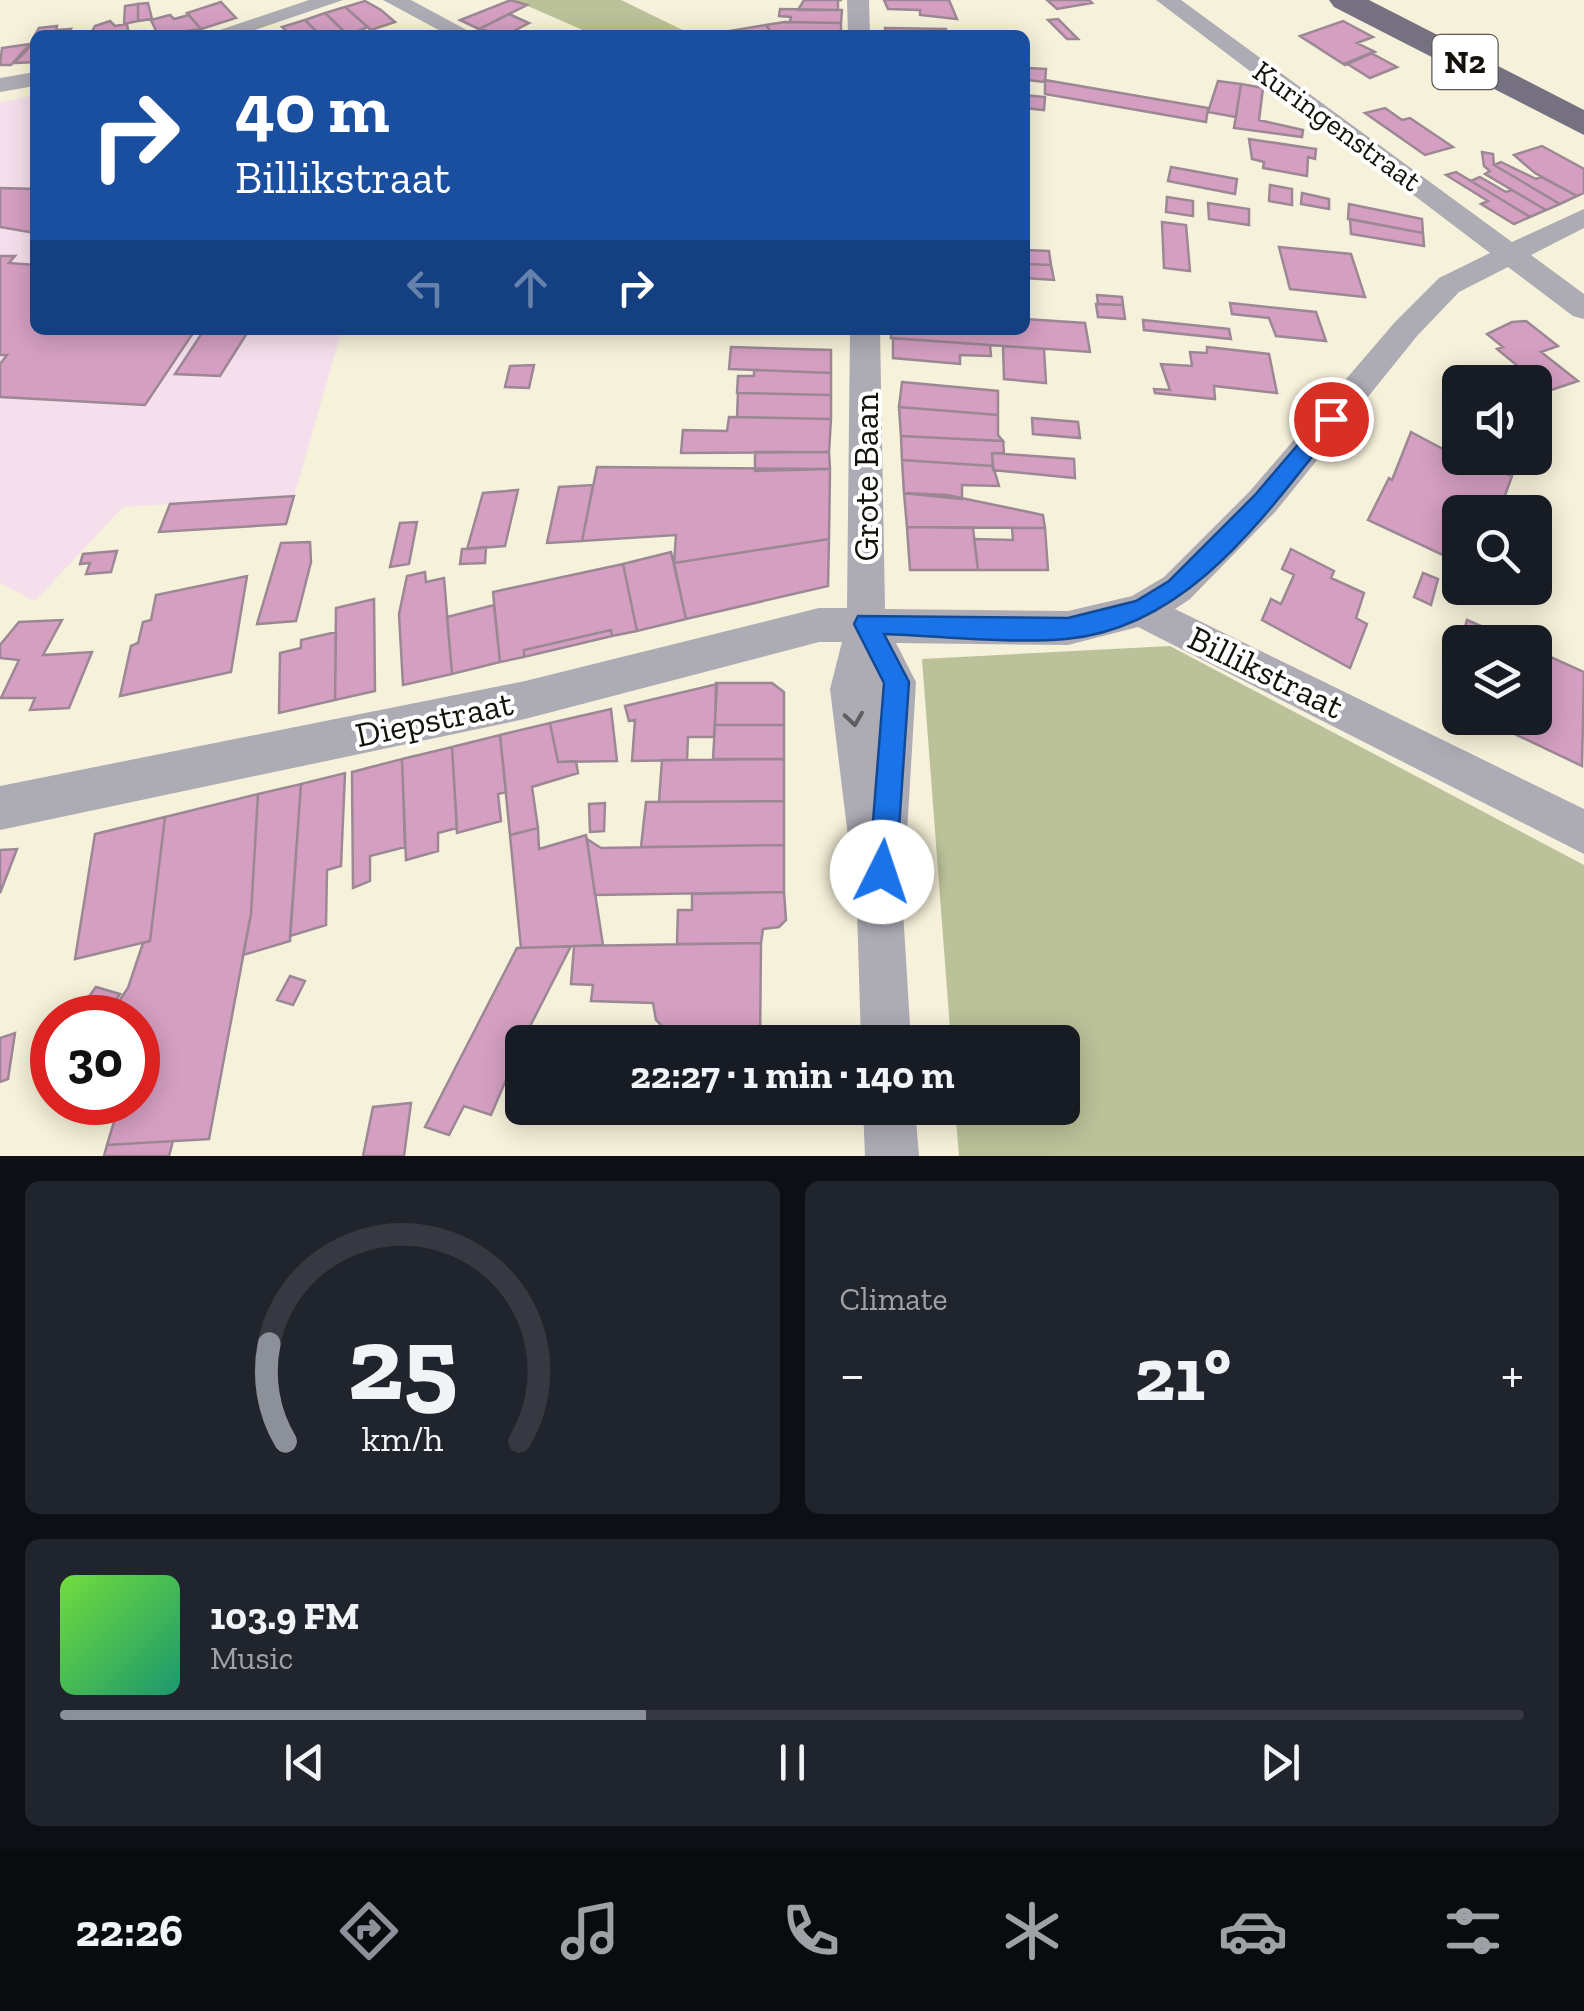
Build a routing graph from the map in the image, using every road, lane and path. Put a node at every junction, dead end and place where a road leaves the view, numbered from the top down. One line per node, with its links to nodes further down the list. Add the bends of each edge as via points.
1 (332, 0): 7 (street)
2 (394, 0): 8 (street)
3 (858, 0): 9 (street)
4 (1167, 0): 15 (street, Kuringenstraat)
5 (1346, 0): 13 (main road, N2)
6 (1393, 0): 12 (main road, N2)
7 (233, 30)
8 (456, 30)
9 (859, 30)
10 (30, 80): 11 (street)
11 (0, 85)
12 (1584, 96)
13 (1584, 124)
14 (1584, 217): 15 (street)
15 (1508, 252): 16 (street, Kuringenstraat); 18 (street, via 1450,284 1263,501 1177,588)
16 (1584, 308)
17 (865, 335): 19 (street, Grote Baan)
18 (1141, 610): 19 (street, via 1068,628); 21 (street, Billikstraat)
19 (866, 624): 20 (street, Diepstraat, via 819,626 525,700); 22 (street, Grote Baan, via 850,689 880,910)
20 (0, 808)
21 (1584, 832)
22 (885, 1025)
23 (891, 1125): 24 (street)
24 (892, 1156)

